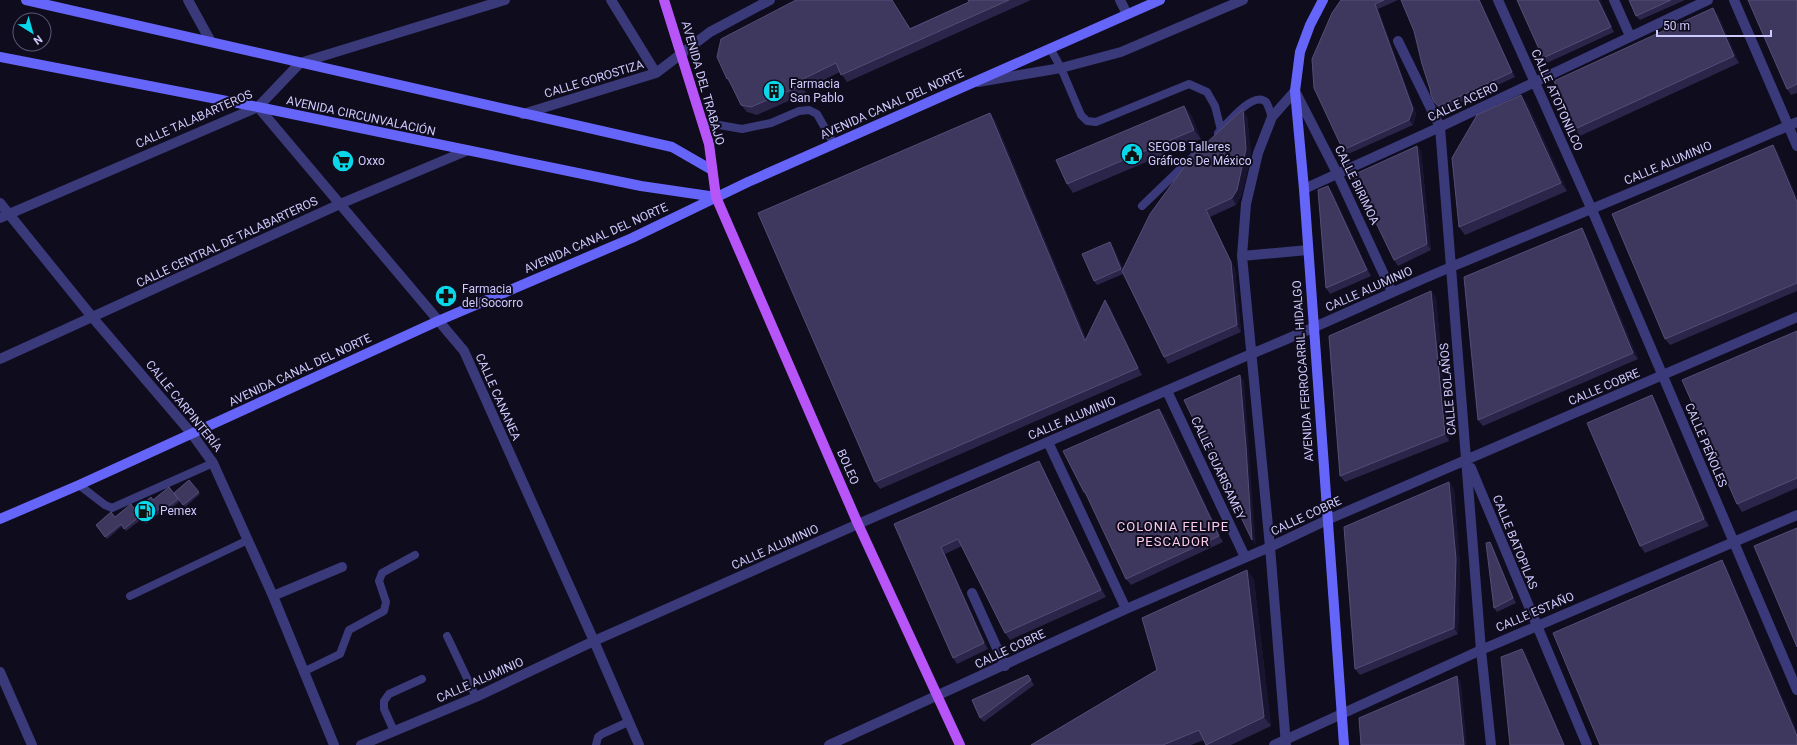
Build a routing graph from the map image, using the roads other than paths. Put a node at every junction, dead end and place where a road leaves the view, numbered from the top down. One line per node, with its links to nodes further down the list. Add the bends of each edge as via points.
1 (26, 0): 18 (main road)
2 (188, 0): 18 (street)
3 (505, 0): 22 (street, CALLE TALABARTEROS)
4 (611, 0): 24 (street)
5 (664, 0): 20 (main road, AVENIDA DEL TRABAJO)
6 (770, 0): 20 (street, CALLE GOROSTIZA, via 710,32)
7 (1120, 0): 15 (street)
8 (1160, 0): 15 (main road, AVENIDA CANAL DEL NORTE)
9 (1243, 0): 23 (street, via 1121,52)
10 (1322, 0): 27 (main road, AVENIDA FERROCARRIL HIDALGO, via 1300,52)
11 (1498, 0): 26 (street, CALLE ATOTONILCO)
12 (1614, 0): 16 (street)
13 (1708, 0): 16 (street, CALLE ACERO)
14 (1734, 0): 32 (street)
15 (1127, 14): 19 (main road, AVENIDA CANAL DEL NORTE)
16 (1630, 36): 26 (street, CALLE ACERO)
17 (1398, 41): 33 (street, CALLE BOLAÑOS)
18 (211, 42): 22 (main road)
19 (1050, 48): 23 (lane); 25 (main road, AVENIDA CANAL DEL NORTE)
20 (681, 54): 24 (street, CALLE GOROSTIZA); 31 (main road, AVENIDA DEL TRABAJO)
21 (1, 58): 28 (main road, AVENIDA CIRCUNVALACIÓN)
22 (300, 63): 28 (street, CALLE TALABARTEROS); 29 (main road)
23 (1061, 68): 25 (street); 34 (lane, via 1081,115 1087,121 1096,122 1189,84 1207,92 1215,106)
24 (656, 73): 29 (street, CALLE GOROSTIZA)
25 (970, 83): 35 (main road, AVENIDA CANAL DEL NORTE)
26 (1535, 83): 33 (street, CALLE ACERO); 45 (street, CALLE ATOTONILCO)
27 (1295, 91): 30 (street); 39 (street, CALLE BIRIMOA); 40 (main road, AVENIDA FERROCARRIL HIDALGO)
28 (258, 107): 37 (main road, AVENIDA CIRCUNVALACIÓN); 43 (street, CALLE CANANEA); 46 (street, CALLE TALABARTEROS)
29 (523, 114): 38 (main road, via 672,147)
30 (1272, 117): 34 (lane, via 1266,103 1257,100 1245,104); 48 (street, via 1258,153 1246,204)
31 (702, 122): 35 (lane, via 742,129 771,123 809,110 817,114); 38 (main road, AVENIDA DEL TRABAJO, via 709,144)
32 (1793, 124): 36 (street); 45 (street, CALLE ALUMINIO)
33 (1440, 127): 39 (street, CALLE ACERO); 49 (street, CALLE BOLAÑOS)
34 (1221, 130): 44 (lane)
35 (834, 144): 41 (main road, AVENIDA CANAL DEL NORTE)
36 (1797, 146)
37 (466, 151): 41 (main road, AVENIDA CIRCUNVALACIÓN, via 641,186); 43 (street, CALLE CENTRAL DE TALABARTEROS)
38 (712, 170): 41 (main road, AVENIDA DEL TRABAJO)
39 (1337, 174): 40 (street, CALLE ACERO); 50 (street, CALLE BIRIMOA)
40 (1304, 189): 47 (main road, AVENIDA FERROCARRIL HIDALGO)
41 (716, 197): 53 (main road, AVENIDA CANAL DEL NORTE, via 632,238); 67 (main road, BOLEO)
42 (0, 204): 46 (street, CALLE CARPINTERÍA)
43 (340, 204): 52 (street, CALLE CENTRAL DE TALABARTEROS); 53 (street, CALLE CANANEA)
44 (1142, 206)
45 (1592, 210): 49 (street, CALLE ALUMINIO); 57 (street, CALLE PEÑOLES)
46 (4, 216): 52 (street, CALLE CARPINTERÍA)
47 (1308, 250): 48 (street); 54 (main road, AVENIDA FERROCARRIL HIDALGO)
48 (1242, 256): 55 (street)
49 (1451, 268): 50 (street, CALLE ALUMINIO); 61 (street, CALLE BOLAÑOS)
50 (1392, 292): 54 (street, CALLE ALUMINIO)
51 (1797, 317): 57 (street, CALLE COBRE)
52 (93, 318): 56 (street, CALLE CENTRAL DE TALABARTEROS); 59 (street, CALLE CARPINTERÍA)
53 (438, 321): 59 (main road, AVENIDA CANAL DEL NORTE); 80 (street, CALLE CANANEA, via 464,351)
54 (1313, 329): 55 (street, CALLE ALUMINIO); 66 (main road, AVENIDA FERROCARRIL HIDALGO)
55 (1251, 354): 58 (street, CALLE ALUMINIO); 70 (street)
56 (0, 359)
57 (1662, 376): 61 (street, CALLE COBRE); 69 (street, CALLE PEÑOLES)
58 (1167, 391): 60 (street, CALLE ALUMINIO); 72 (street, CALLE GUARISAMEY)
59 (192, 434): 62 (street, CALLE CARPINTERÍA); 63 (main road, AVENIDA CANAL DEL NORTE)
60 (1048, 442): 67 (street, CALLE ALUMINIO); 77 (street)
61 (1467, 460): 66 (street, CALLE COBRE); 78 (street, CALLE BATOPILAS); 81 (street, CALLE BOLAÑOS)
62 (213, 463): 63 (lane, via 112,508); 68 (street, CALLE CARPINTERÍA)
63 (79, 485): 65 (main road, AVENIDA CANAL DEL NORTE)
64 (1797, 515): 69 (street, CALLE ESTAÑO)
65 (0, 519)
66 (1327, 520): 70 (street, CALLE COBRE); 89 (main road, AVENIDA FERROCARRIL HIDALGO)
67 (858, 524): 80 (street, CALLE ALUMINIO); 87 (main road, BOLEO)
68 (248, 540): 75 (lane); 76 (street, CALLE CARPINTERÍA)
69 (1733, 542): 78 (street, CALLE ESTAÑO); 86 (street, CALLE PEÑOLES)
70 (1270, 547): 72 (street, CALLE COBRE); 92 (street)
71 (415, 555): 84 (lane, via 382,573 379,581 386,602 384,610 349,630 340,654)
72 (1245, 557): 77 (street, CALLE COBRE)
73 (342, 567): 76 (street)
74 (972, 593): 82 (street)
75 (130, 596)
76 (273, 596): 84 (street, CALLE CARPINTERÍA)
77 (1126, 609): 82 (street, CALLE COBRE)
78 (1536, 626): 81 (street, CALLE ESTAÑO); 103 (street, CALLE BATOPILAS)
79 (447, 636): 88 (lane)
80 (594, 641): 88 (street, CALLE ALUMINIO); 90 (street, CALLE CANANEA)
81 (1481, 650): 89 (street, CALLE ESTAÑO); 102 (street, CALLE BOLAÑOS)
82 (1005, 666): 87 (street, CALLE COBRE)
83 (0, 672): 93 (street)
84 (304, 672): 94 (street, CALLE CARPINTERÍA)
85 (422, 679): 91 (lane, via 389,694 384,701 384,709)
86 (1797, 690)
87 (937, 696): 98 (street, CALLE COBRE); 99 (main road, BOLEO)
88 (476, 697): 91 (street, CALLE ALUMINIO)
89 (1342, 713): 92 (street, CALLE ESTAÑO); 101 (main road, AVENIDA FERROCARRIL HIDALGO)
90 (628, 722): 96 (lane, via 602,734); 97 (street, CALLE CANANEA)
91 (394, 731): 95 (street, CALLE ALUMINIO)
92 (1286, 742): 100 (street, CALLE ESTAÑO)
93 (32, 745)
94 (334, 745)
95 (361, 745)
96 (596, 745)
97 (639, 745)
98 (829, 745)
99 (960, 745)
100 (1274, 745)
101 (1344, 745)
102 (1490, 745)
103 (1587, 745)

